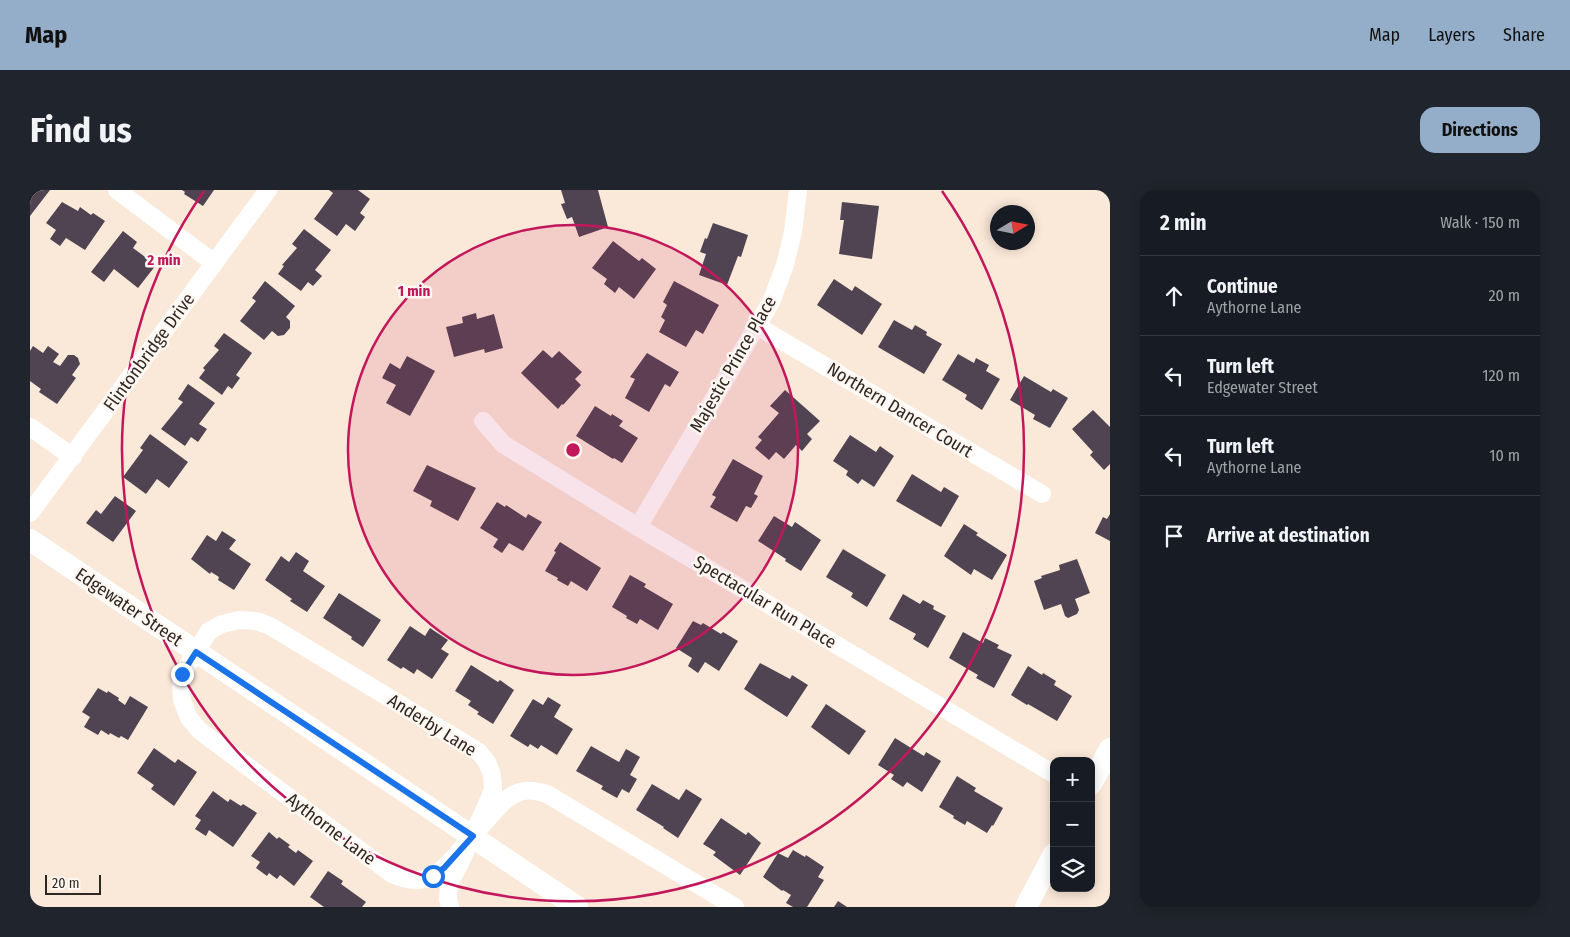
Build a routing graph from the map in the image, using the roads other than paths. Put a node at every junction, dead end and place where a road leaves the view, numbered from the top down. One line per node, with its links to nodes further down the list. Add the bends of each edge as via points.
1 (117, 190): 4 (street)
2 (268, 190): 4 (street, Flintonbridge Drive)
3 (798, 190): 5 (street, Majestic Prince Place, via 785,265)
4 (214, 263): 8 (street, Flintonbridge Drive)
5 (757, 326): 9 (street, Northern Dancer Court); 11 (street, Majestic Prince Place)
6 (483, 421): 11 (street, Spectacular Run Place, via 503,444)
7 (30, 427): 8 (street)
8 (73, 457): 10 (street, Flintonbridge Drive)
9 (1042, 494)
10 (30, 514)
11 (638, 527): 15 (street, Spectacular Run Place)
12 (30, 540): 13 (street, Edgewater Street)
13 (196, 652): 17 (street, Edgewater Street); 17 (street, Anderby Lane, via 209,631 222,624 256,621 270,626 479,752 492,775 493,789); 17 (street, Aythorne Lane, via 182,674 181,683 182,700 189,718 200,731 392,874 406,880 433,876)
14 (1110, 749): 16 (street)
15 (1050, 772)
16 (1095, 777)
17 (473, 836): 19 (street, via 449,884); 20 (street, Edgewater Street); 21 (street, via 507,799 520,792 534,790 547,794)
18 (1050, 862): 22 (street)
19 (450, 907)
20 (578, 907)
21 (735, 907)
22 (1026, 907)

